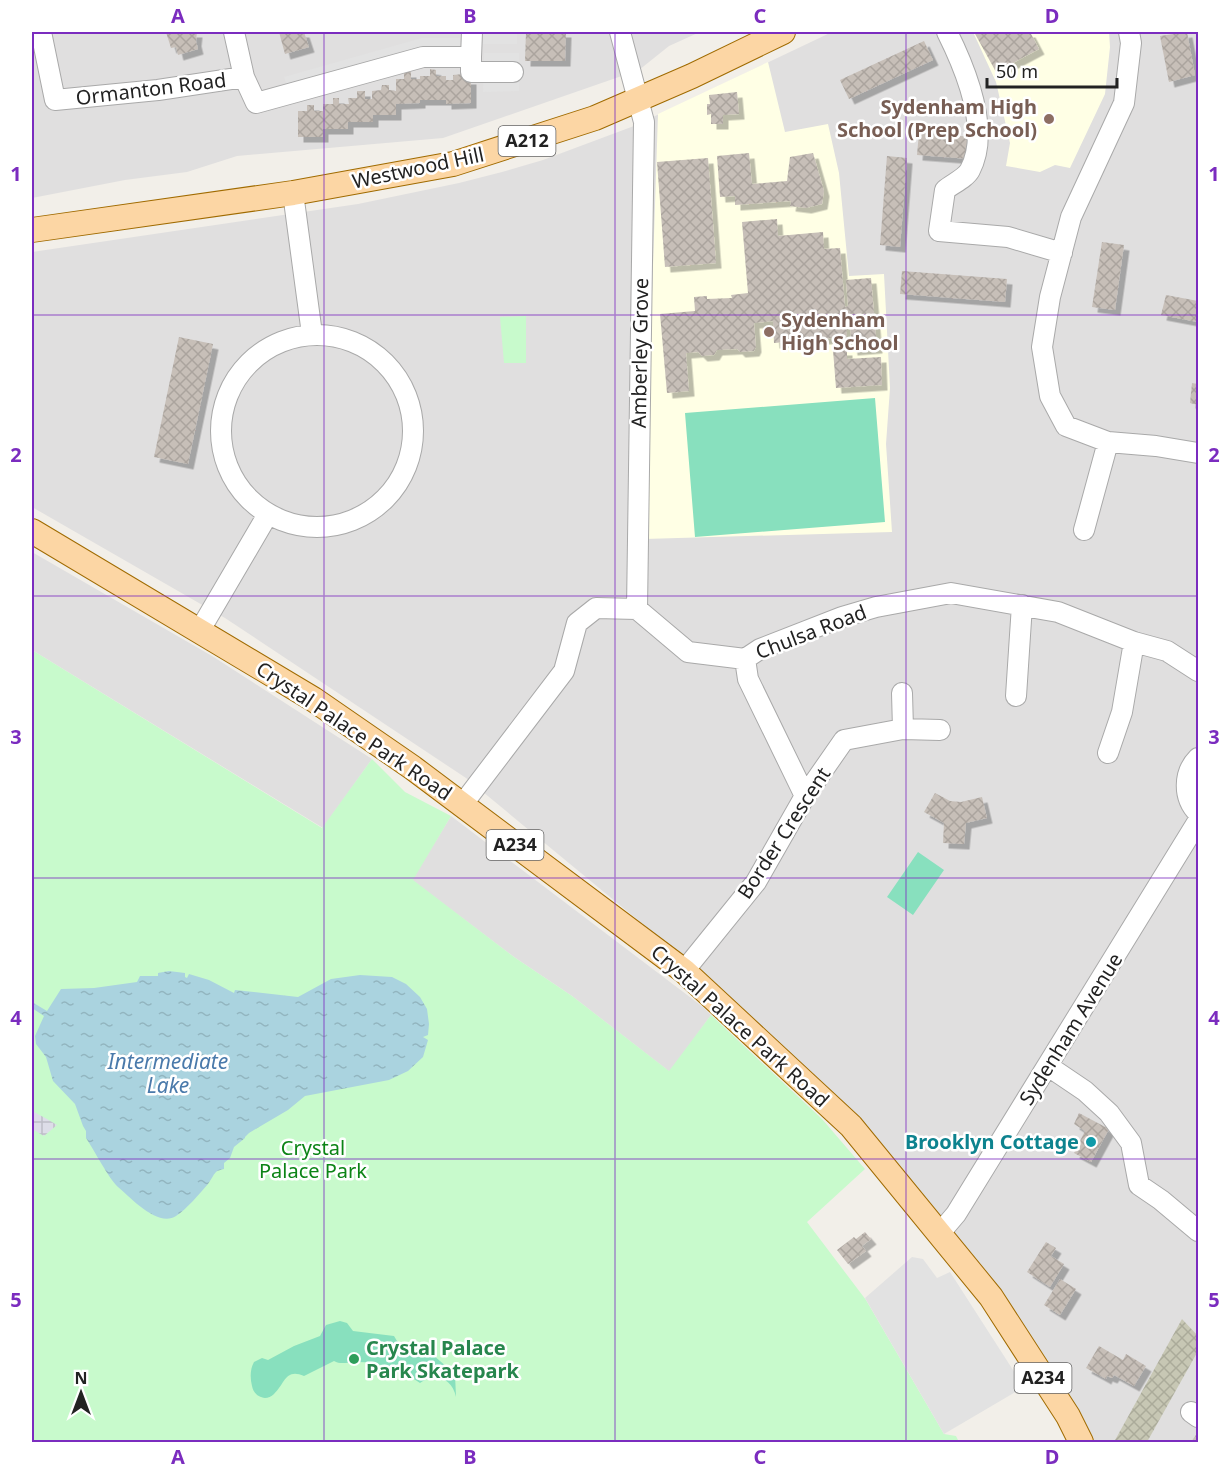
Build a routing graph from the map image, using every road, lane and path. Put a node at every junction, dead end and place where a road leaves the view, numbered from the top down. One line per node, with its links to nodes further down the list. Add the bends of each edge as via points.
1 (41, 32): 10 (street, Ormanton Road, via 56,100)
2 (234, 32): 10 (street, Ormanton Road)
3 (472, 32): 8 (street)
4 (620, 32): 11 (street, Amberley Grove)
5 (783, 32): 11 (main road, Westwood Hill / A212)
6 (947, 32): 14 (street, via 975,104 977,149 969,172 945,189 939,231 1008,237)
7 (1129, 32): 14 (street, via 1124,103 1071,216)
8 (471, 57): 9 (street, via 471,72); 10 (street, Ormanton Road, via 423,57 256,103)
9 (513, 72)
10 (244, 77)
11 (638, 99): 12 (main road, Westwood Hill / A212, via 595,118 453,164); 22 (street, Amberley Grove, via 644,122)
12 (293, 193): 13 (main road, Westwood Hill / A212); 15 (street)
13 (32, 230)
14 (1062, 253): 16 (street, via 1042,348 1050,396 1066,426)
15 (312, 334): 18 (street, via 289,339 259,355 240,374 222,418 221,443 231,475 242,492); 18 (street, via 342,338 373,352 391,369 412,412 414,433 409,461 390,495 351,522 312,528 289,524)
16 (1108, 442): 17 (street); 19 (street)
17 (1198, 453)
18 (268, 514): 23 (street)
19 (1084, 530)
20 (32, 531): 23 (main road, Crystal Palace Park Road / A234)
21 (1022, 604): 24 (street, Chulsa Road, via 1058,612); 25 (street, Chulsa Road, via 951,594 876,607 842,617); 28 (street)
22 (637, 609): 25 (street, Chulsa Road, via 688,652); 34 (street, via 596,608 577,622 564,671)
23 (200, 630): 34 (main road, Crystal Palace Park Road / A234, via 313,699)
24 (1134, 642): 26 (street, Chulsa Road, via 1167,651); 31 (street, via 1122,712)
25 (745, 658): 33 (street, via 748,679)
26 (1198, 671)
27 (902, 693): 29 (street)
28 (1016, 696)
29 (903, 729): 30 (street, Border Crescent); 33 (street, Border Crescent, via 844,740)
30 (940, 730)
31 (1108, 753)
32 (1198, 758): 35 (street, via 1190,770 1187,789)
33 (805, 796): 37 (street, Border Crescent, via 756,882)
34 (462, 805): 37 (main road, Crystal Palace Park Road / A234)
35 (1198, 813)
36 (1198, 821): 38 (street, Sydenham Avenue)
37 (684, 971): 40 (main road, Crystal Palace Park Road / A234, via 851,1126)
38 (1048, 1066): 39 (street, via 1085,1091 1108,1113 1131,1143 1139,1185); 40 (street, Sydenham Avenue, via 956,1214)
39 (1198, 1231)
40 (939, 1234): 41 (main road, Crystal Palace Park Road / A234, via 991,1298 1068,1416)
41 (1081, 1443)

